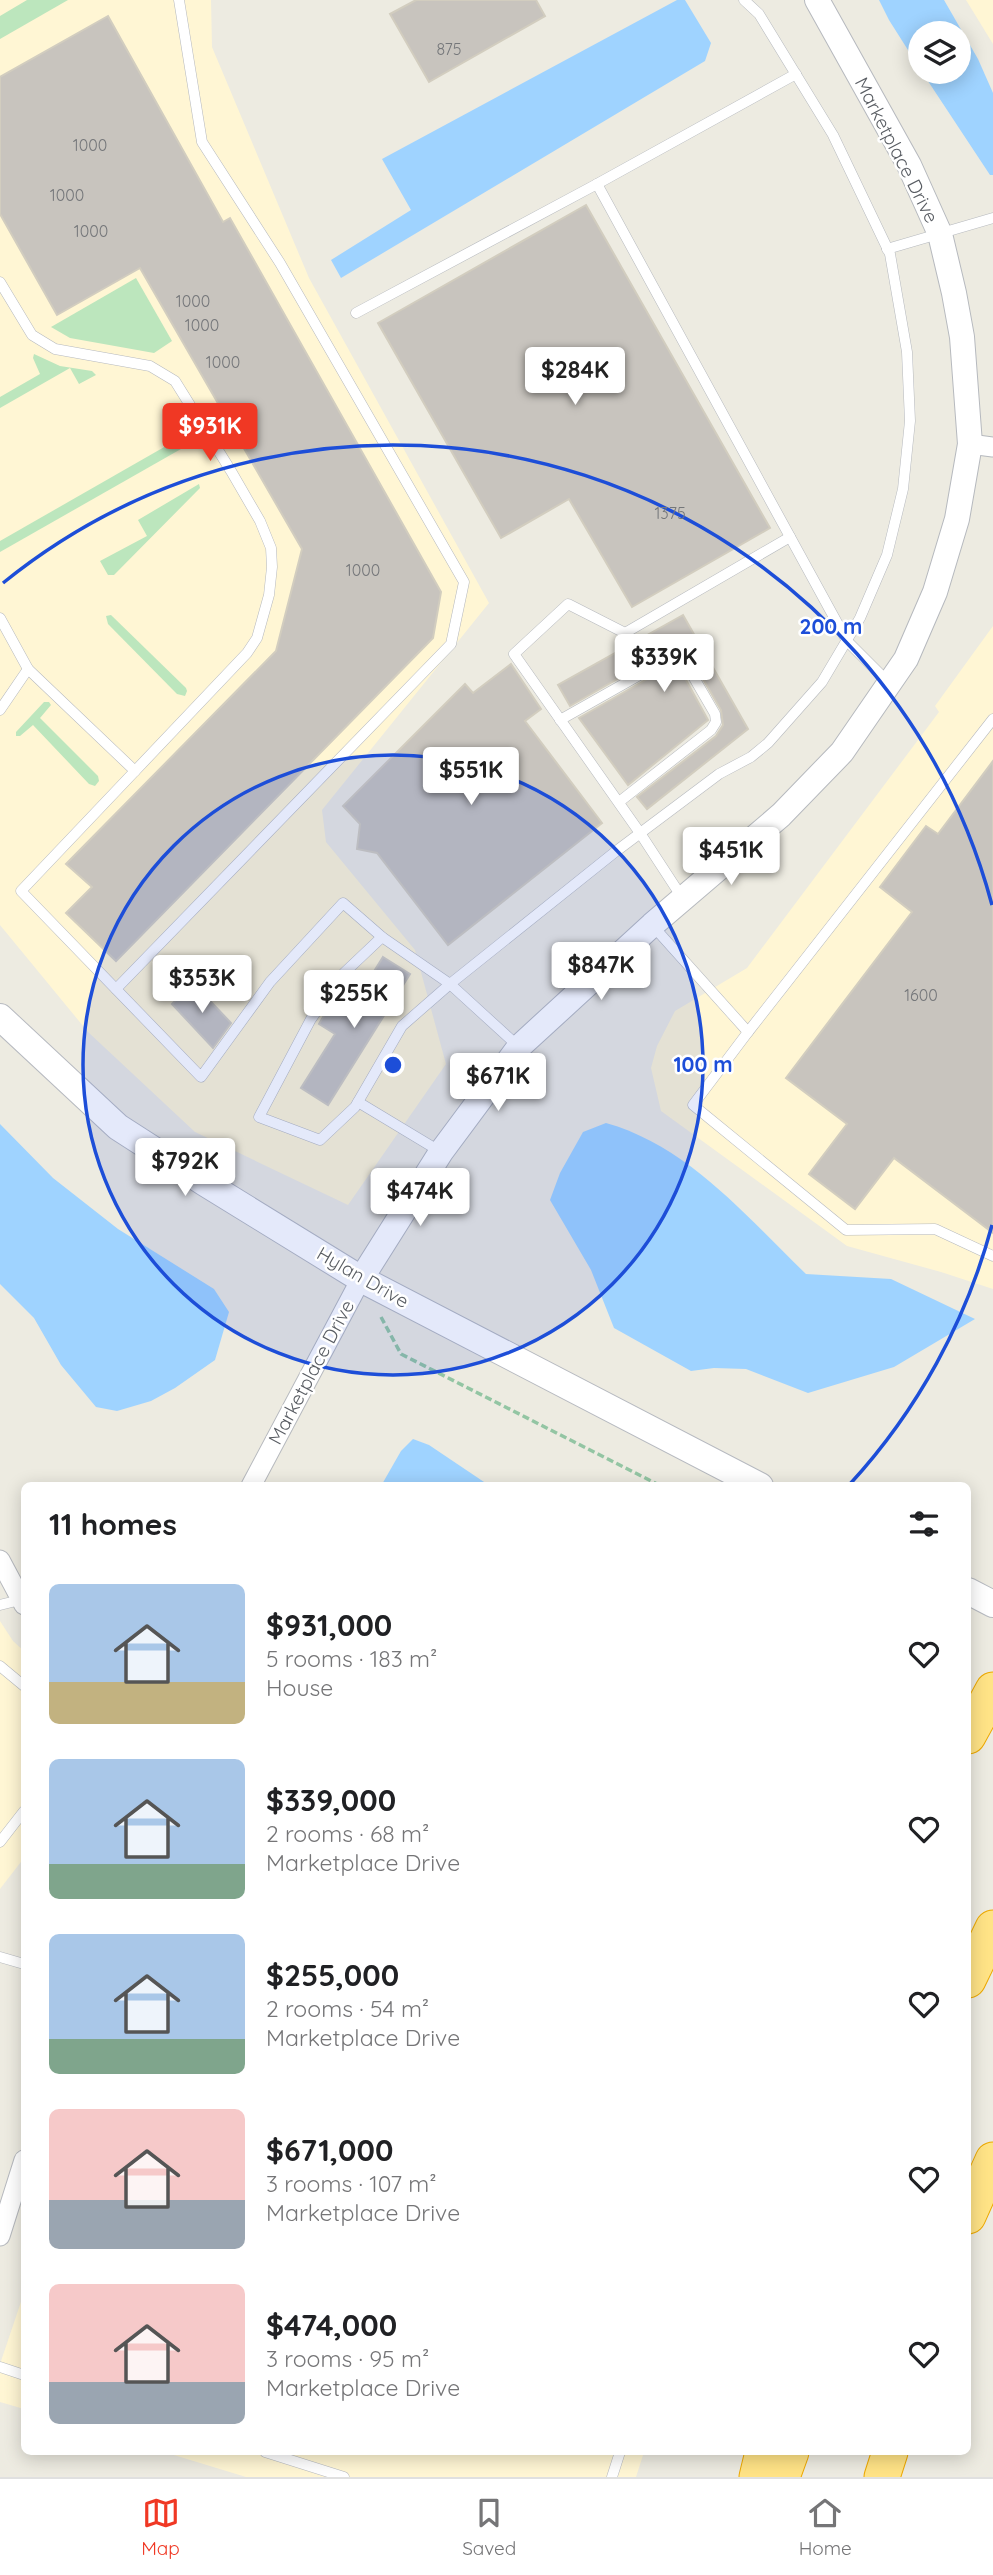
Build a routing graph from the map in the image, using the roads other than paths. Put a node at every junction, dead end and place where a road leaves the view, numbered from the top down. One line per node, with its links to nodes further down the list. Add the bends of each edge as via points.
1 (179, 0): 27 (lane, via 202,142 280,263 464,582 451,644)
2 (744, 0): 4 (lane, via 759,14)
3 (817, 0): 7 (street, Marketplace Drive, via 898,144)
4 (796, 74): 5 (lane); 8 (lane, via 833,135)
5 (597, 184): 10 (lane); 12 (lane)
6 (993, 218): 7 (lane)
7 (940, 234): 8 (lane); 11 (street, Marketplace Drive)
8 (887, 249): 14 (lane, via 907,352 910,421 903,489 887,555)
9 (0, 282): 20 (lane, via 32,335 55,349 150,366 174,382 268,539 271,578 257,638)
10 (356, 313)
11 (982, 445): 16 (street, Marketplace Drive, via 935,592 906,659)
12 (790, 537): 14 (lane); 19 (lane, via 625,633 568,604 514,654)
13 (0, 618): 15 (lane)
14 (847, 641): 16 (lane); 22 (lane, via 822,682 768,743)
15 (28, 669): 17 (lane); 20 (lane)
16 (889, 683): 23 (street, Marketplace Drive, via 842,752 781,815)
17 (0, 710)
18 (993, 719): 29 (lane)
19 (561, 720): 21 (lane); 21 (lane, via 668,659 678,658 686,664 716,722)
20 (135, 771): 27 (lane, via 21,891)
21 (618, 802): 22 (lane)
22 (640, 833): 23 (lane); 26 (lane)
23 (683, 898): 24 (street, Marketplace Drive)
24 (652, 925): 29 (lane); 30 (street, Marketplace Drive)
25 (382, 937): 26 (lane); 27 (lane, via 343,903 270,982 201,1077); 31 (lane, via 344,973 311,1019 259,1117 320,1140)
26 (450, 984): 30 (lane); 31 (lane, via 402,1026)
27 (116, 989)
28 (0, 1017): 34 (main road, Hylan Drive, via 118,1127)
29 (748, 1032): 33 (lane, via 693,1105 846,1230 936,1229)
30 (519, 1046): 32 (street, Marketplace Drive)
31 (359, 1102): 32 (lane)
32 (441, 1152): 34 (street, Marketplace Drive)
33 (993, 1256)
34 (361, 1279): 35 (street, Marketplace Drive); 36 (main road, Hylan Drive)
35 (253, 1482)
36 (752, 1482)
37 (0, 1560): 39 (street)
38 (971, 1593): 41 (main road)
39 (21, 1600)
40 (21, 1602): 42 (lane)
41 (993, 1604)
42 (0, 1605)
43 (0, 1665): 44 (lane)
44 (21, 1683)
45 (993, 1690): 46 (highway)
46 (971, 1730)
47 (21, 1815): 48 (lane)
48 (0, 1842)
49 (993, 1928): 52 (highway)
50 (0, 1957): 51 (lane)
51 (21, 1963)
52 (971, 1974)
53 (993, 2160): 55 (highway)
54 (21, 2170): 56 (street)
55 (971, 2209)
56 (0, 2236)
57 (0, 2367): 58 (lane)
58 (21, 2374)
59 (274, 2455): 64 (lane)
60 (619, 2455): 65 (lane)
61 (762, 2455): 66 (highway)
62 (790, 2455): 67 (highway)
63 (889, 2455): 68 (highway)
64 (344, 2477)
65 (612, 2477)
66 (757, 2477)
67 (782, 2477)
68 (882, 2477)

